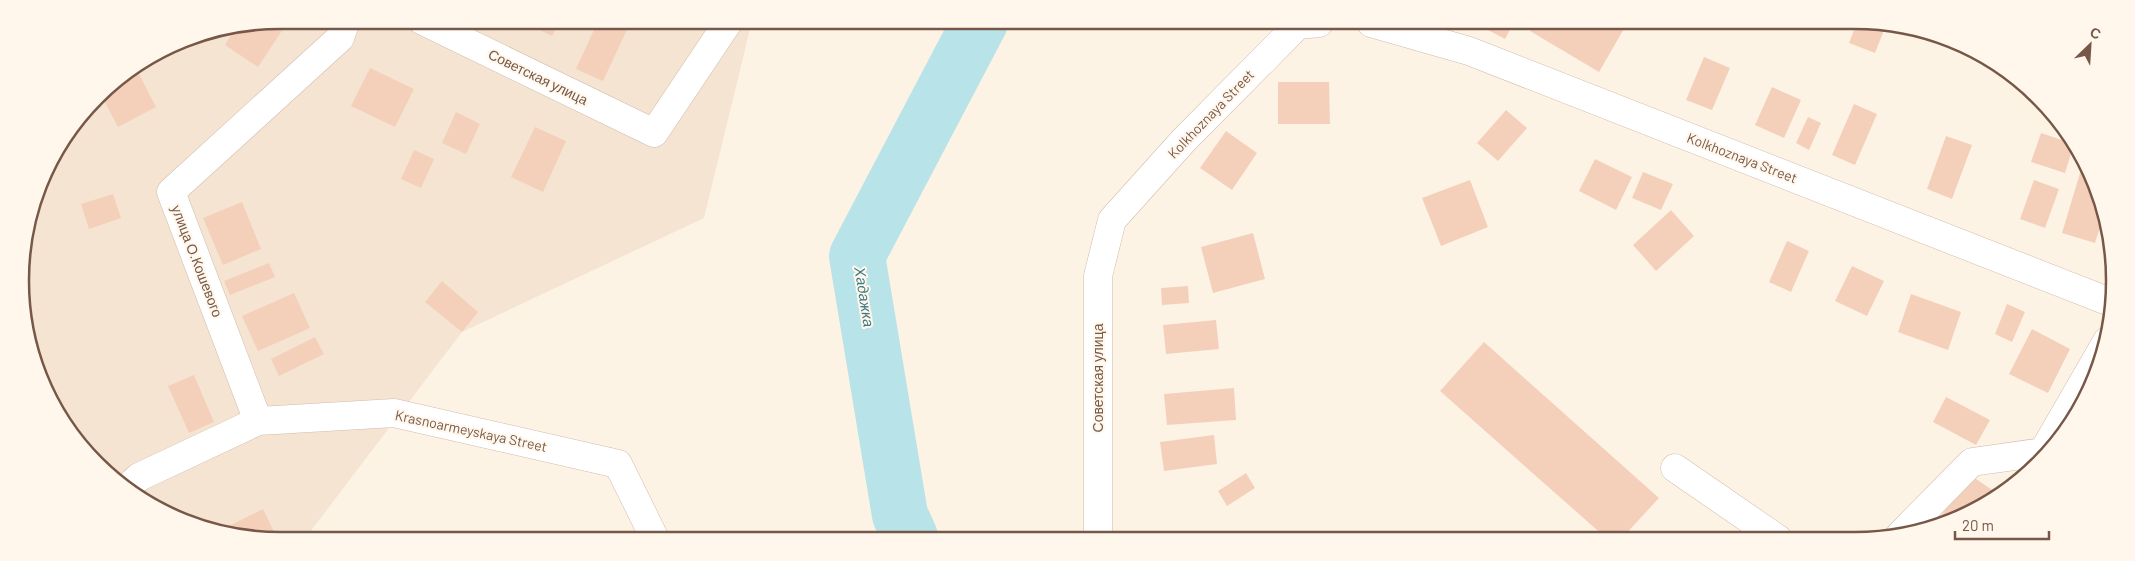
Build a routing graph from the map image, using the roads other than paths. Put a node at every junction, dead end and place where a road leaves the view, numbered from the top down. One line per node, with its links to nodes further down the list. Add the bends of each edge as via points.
1 (343, 29): 9 (street, улица О.Кошевого, via 340,38 171,192)
2 (440, 29): 3 (street, Советская улица, via 654,133)
3 (725, 29)
4 (1294, 29): 6 (street, Kolkhoznaya Street, via 1184,140)
5 (1392, 29): 7 (street, Kolkhoznaya Street, via 1469,51)
6 (1112, 220): 16 (street, Советская улица, via 1098,276)
7 (2106, 300)
8 (2088, 373): 10 (street)
9 (258, 421): 13 (street, Krasnoarmeyskaya Street, via 139,477); 15 (street, Krasnoarmeyskaya Street, via 394,413 618,464)
10 (2052, 436)
11 (2038, 453): 14 (street, via 1972,462)
12 (1675, 468): 17 (street)
13 (132, 483)
14 (1909, 526)
15 (652, 532)
16 (1098, 532)
17 (1768, 532)

